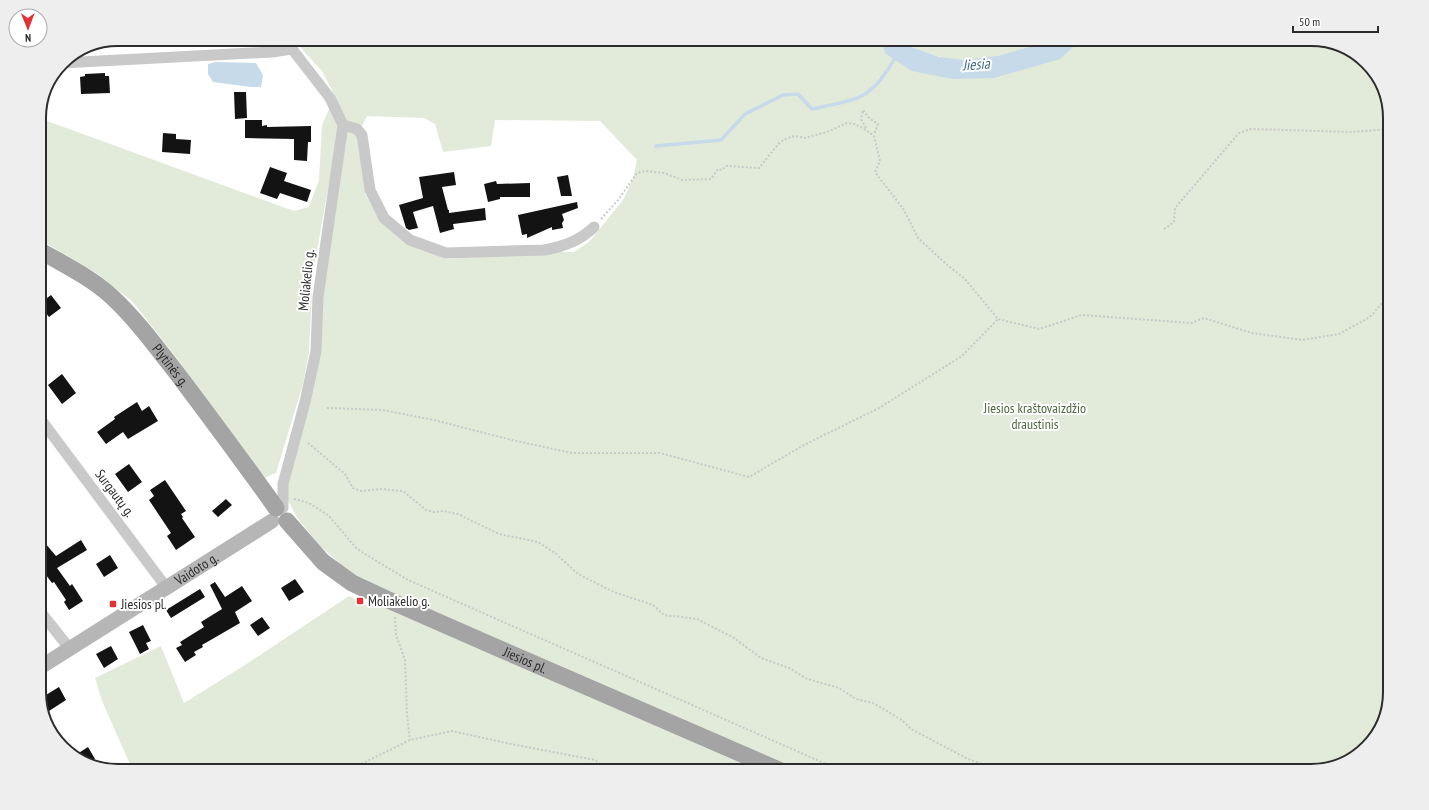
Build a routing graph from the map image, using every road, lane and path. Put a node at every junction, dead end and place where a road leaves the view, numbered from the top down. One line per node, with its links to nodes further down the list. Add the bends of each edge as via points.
1 (286, 46): 3 (street, via 272,52)
2 (291, 46): 4 (street, via 330,98)
3 (72, 62)
4 (343, 125): 8 (street, via 357,129 362,135 370,190 384,218 410,240 446,253 544,250 559,248 586,235); 16 (street, Moliakelio g., via 318,297 316,351 283,484)
5 (1383, 129): 9 (path, via 1351,132 1251,129 1239,133 1174,208 1174,222)
6 (866, 130): 7 (path); 7 (path, via 861,119 863,110 878,124); 8 (path, via 855,124 847,124 805,138 788,138 780,142 759,168 726,166 722,170 718,169 711,179 682,180 664,173 637,173)
7 (874, 136): 12 (path, via 880,161 875,172 904,210 918,238 965,280)
8 (594, 227)
9 (1164, 229)
10 (46, 254): 16 (main road, Plytinės g., via 91,281 125,310 164,357)
11 (1383, 302): 12 (path, via 1370,317 1339,334 1302,340 1252,333 1204,318 1191,323 1082,315 1039,329)
12 (998, 319): 13 (path, via 962,356 879,408 804,445 749,477 660,453 572,453 434,420 390,412)
13 (327, 408)
14 (46, 426): 17 (street, Surgautų g.)
15 (308, 443): 27 (path, via 345,474 354,488 361,491 403,491 426,510 458,514 499,534 538,542 555,553 578,574 614,592 653,605 664,615 697,619 734,638 762,658 789,668 807,679 839,688 856,699 873,703 902,720 911,729)
16 (280, 511): 17 (main road, Vaidoto g.); 18 (main road, Jiesios pl., via 323,562 352,582); 26 (path, via 309,504 329,516 357,549 408,580)
17 (166, 587): 20 (main road, Vaidoto g.)
18 (395, 603): 22 (path, via 396,635 405,660); 25 (main road, Jiesios pl.)
19 (46, 619): 20 (street)
20 (70, 649): 21 (main road, Vaidoto g.)
21 (46, 664)
22 (410, 740): 23 (path); 24 (path, via 452,731 595,760)
23 (361, 764)
24 (600, 764)
25 (765, 764)
26 (826, 764)
27 (982, 764)

